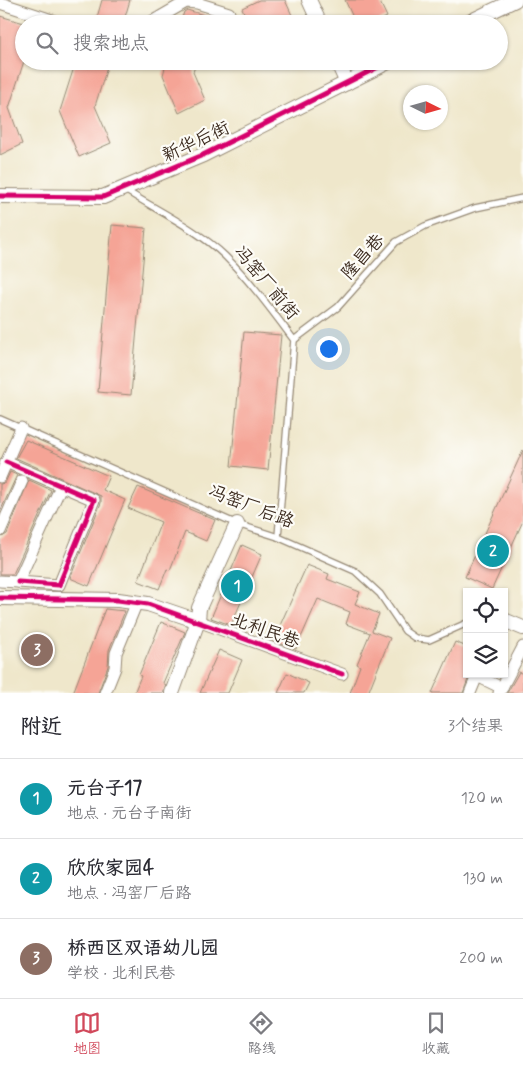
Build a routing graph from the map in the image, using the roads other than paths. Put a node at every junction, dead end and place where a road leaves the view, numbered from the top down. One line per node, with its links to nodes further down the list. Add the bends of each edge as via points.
1 (230, 0): 6 (street, via 227,12 186,2)
2 (310, 0): 7 (street)
3 (515, 0): 8 (street)
4 (0, 3): 5 (street)
5 (37, 15)
6 (164, 15)
7 (316, 15)
8 (484, 15)
9 (341, 70): 11 (street)
10 (372, 70): 11 (street, 新华后街)
11 (347, 83): 12 (street, 新华后街, via 203,155)
12 (124, 188): 13 (street, 新华后街, via 103,197); 15 (lane, 冯窑厂前街, via 224,255)
13 (0, 196)
14 (523, 198): 15 (lane, 隆昌巷, via 475,208 425,226 396,242 338,307)
15 (294, 340): 24 (lane, 冯窑厂前街)
16 (0, 419): 17 (lane, 冯窑厂后路)
17 (21, 428): 18 (street); 22 (lane, 冯窑厂后路)
18 (6, 462): 19 (street); 21 (street)
19 (0, 477)
20 (22, 481): 23 (street)
21 (61, 486): 26 (street); 26 (street, via 94,500 59,585)
22 (237, 524): 24 (lane, 冯窑厂后路); 29 (street, via 199,608)
23 (0, 531)
24 (278, 536): 31 (lane, 冯窑厂后路, via 354,571 380,594 405,630 415,638 429,640)
25 (0, 581): 26 (street)
26 (18, 582)
27 (0, 598): 28 (street, 北利民巷)
28 (137, 602): 29 (street, 北利民巷); 36 (street, via 116,653 115,668)
29 (198, 621): 34 (street, 北利民巷); 37 (street)
30 (508, 622): 32 (street)
31 (463, 625)
32 (523, 628)
33 (523, 647): 35 (street)
34 (342, 674)
35 (501, 691): 38 (street, via 477,676)
36 (105, 693)
37 (172, 693)
38 (470, 693)

